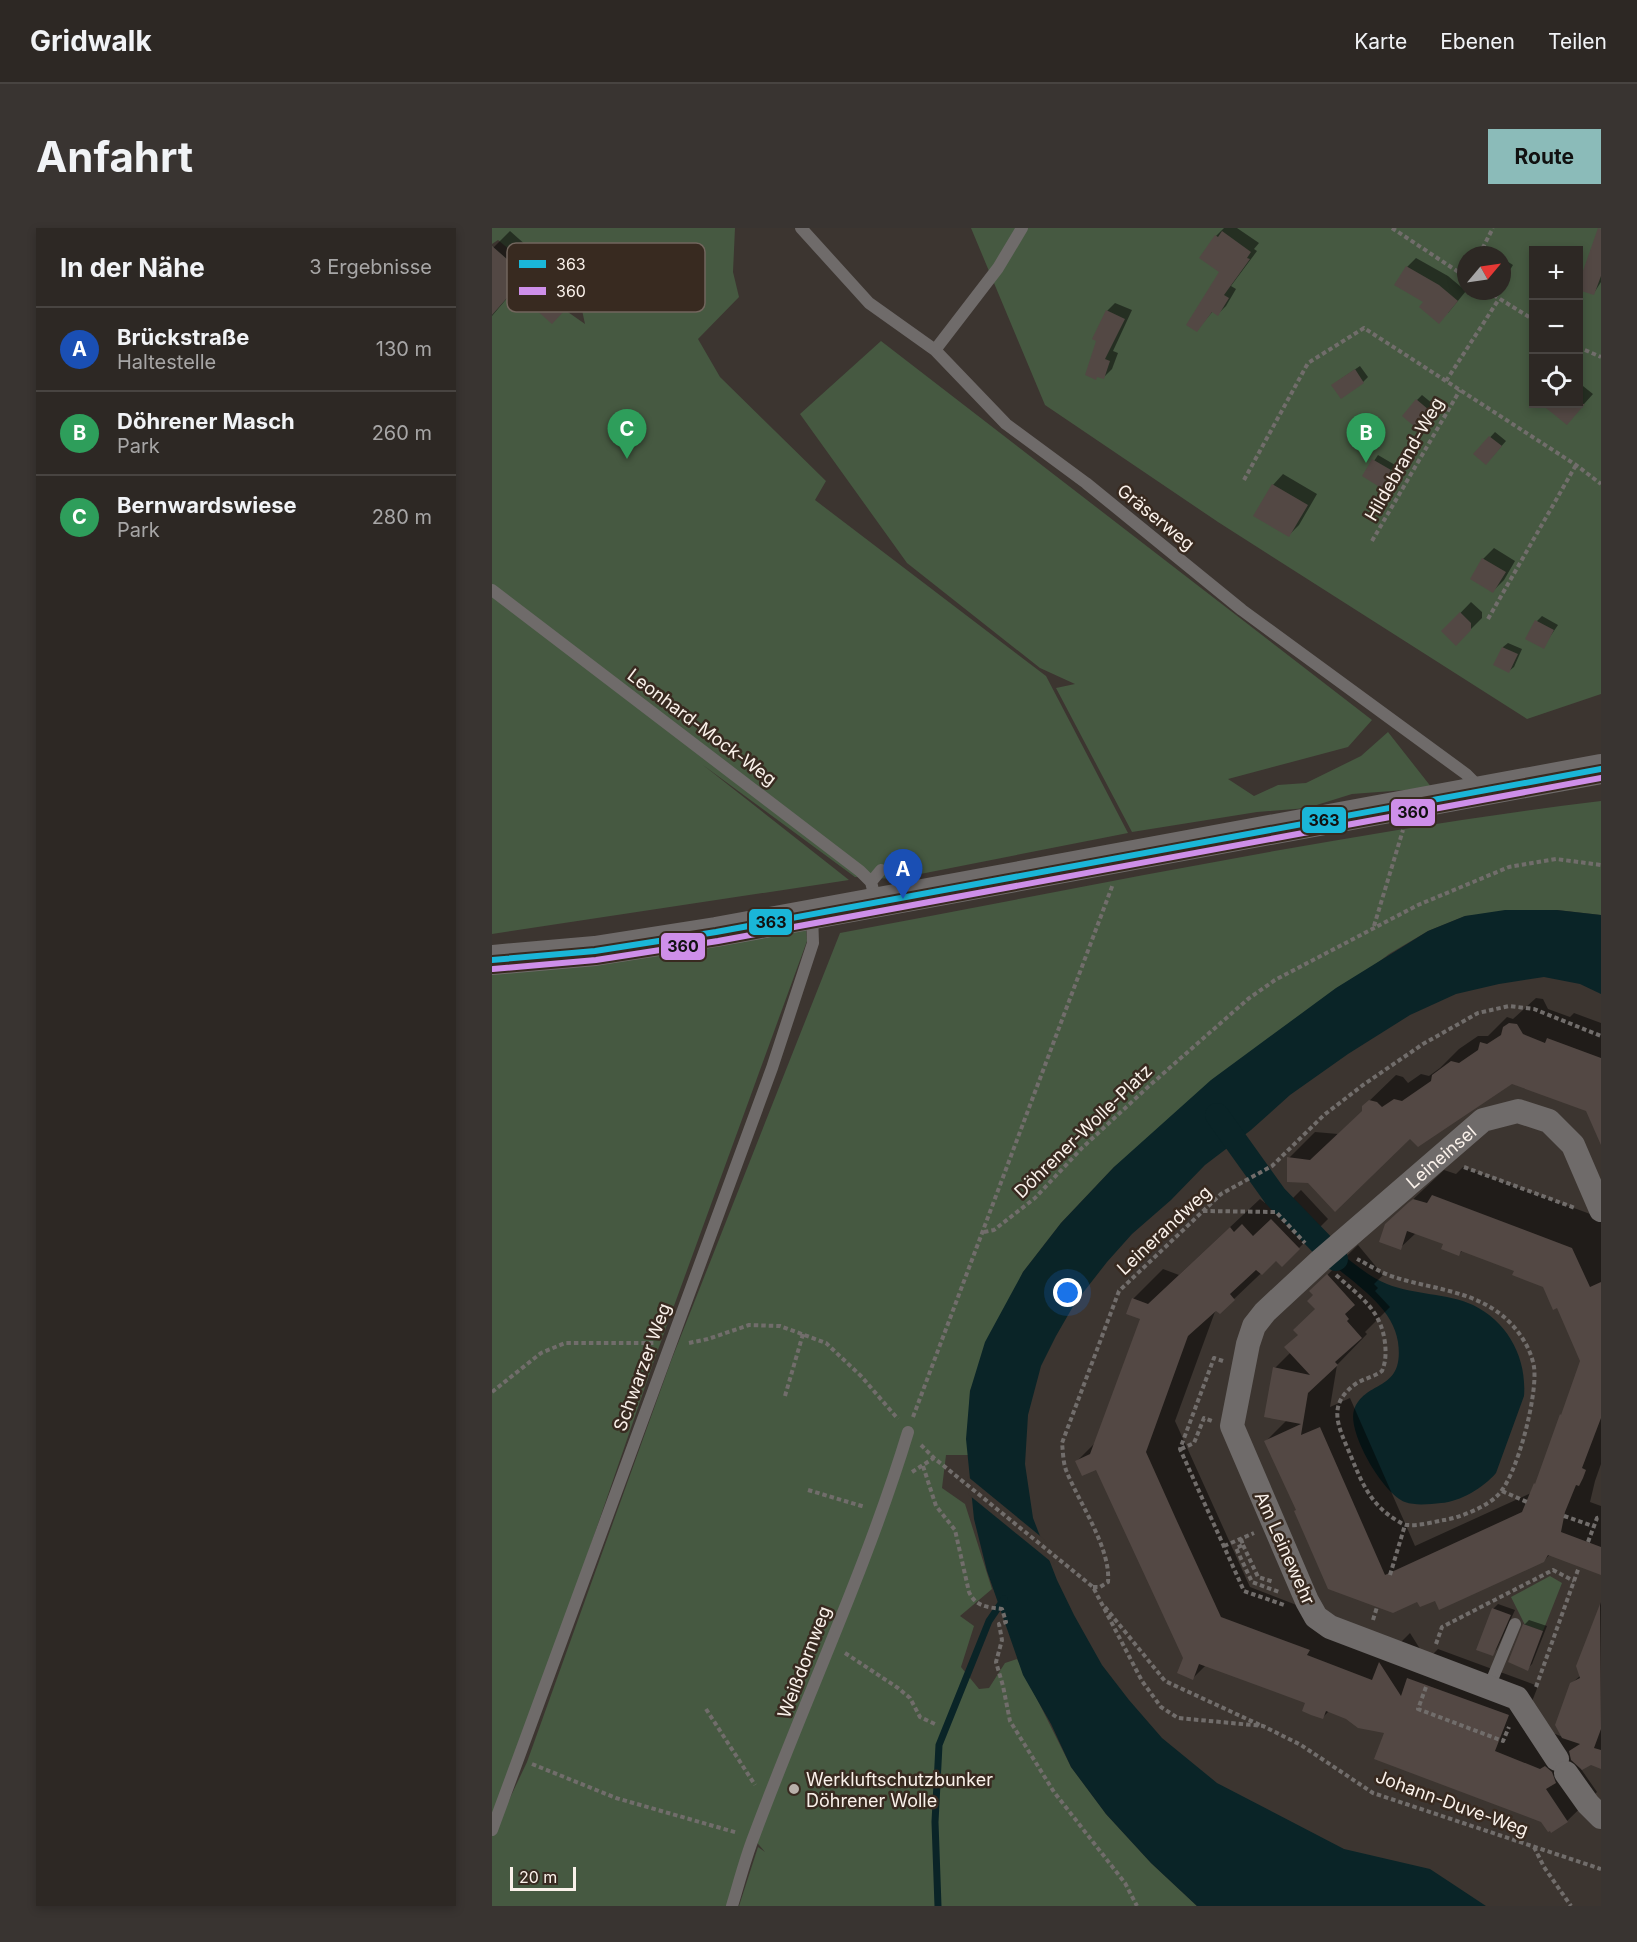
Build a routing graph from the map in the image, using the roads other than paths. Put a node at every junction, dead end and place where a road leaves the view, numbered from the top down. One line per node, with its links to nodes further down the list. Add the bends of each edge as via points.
1 (801, 228): 3 (lane, Gräserweg, via 869,303)
2 (1022, 228): 3 (lane, via 998,268)
3 (935, 350): 6 (lane, Gräserweg, via 1006,424 1086,483 1242,610)
4 (492, 590): 8 (lane, Leonhard-Mock-Weg, via 860,871)
5 (1601, 769): 6 (street)
6 (1484, 791): 8 (street, via 1109,859)
7 (881, 870): 8 (lane)
8 (874, 893): 9 (street)
9 (812, 914): 10 (street, via 595,951); 17 (lane, Schwarzer Weg, via 813,943 772,1068)
10 (492, 960)
11 (1592, 1210): 12 (street, Leineinsel, via 1573,1145 1549,1121 1518,1111 1483,1120)
12 (1329, 1252): 15 (street, Am Leinewehr, via 1254,1326 1232,1426 1274,1524 1288,1590 1330,1627)
13 (908, 1432): 18 (lane, Weißdornweg, via 881,1513 753,1838)
14 (1515, 1624): 15 (lane)
15 (1489, 1687): 16 (street, Am Leinewehr, via 1517,1698 1588,1804)
16 (1601, 1817)
17 (492, 1830)
18 (732, 1906)

